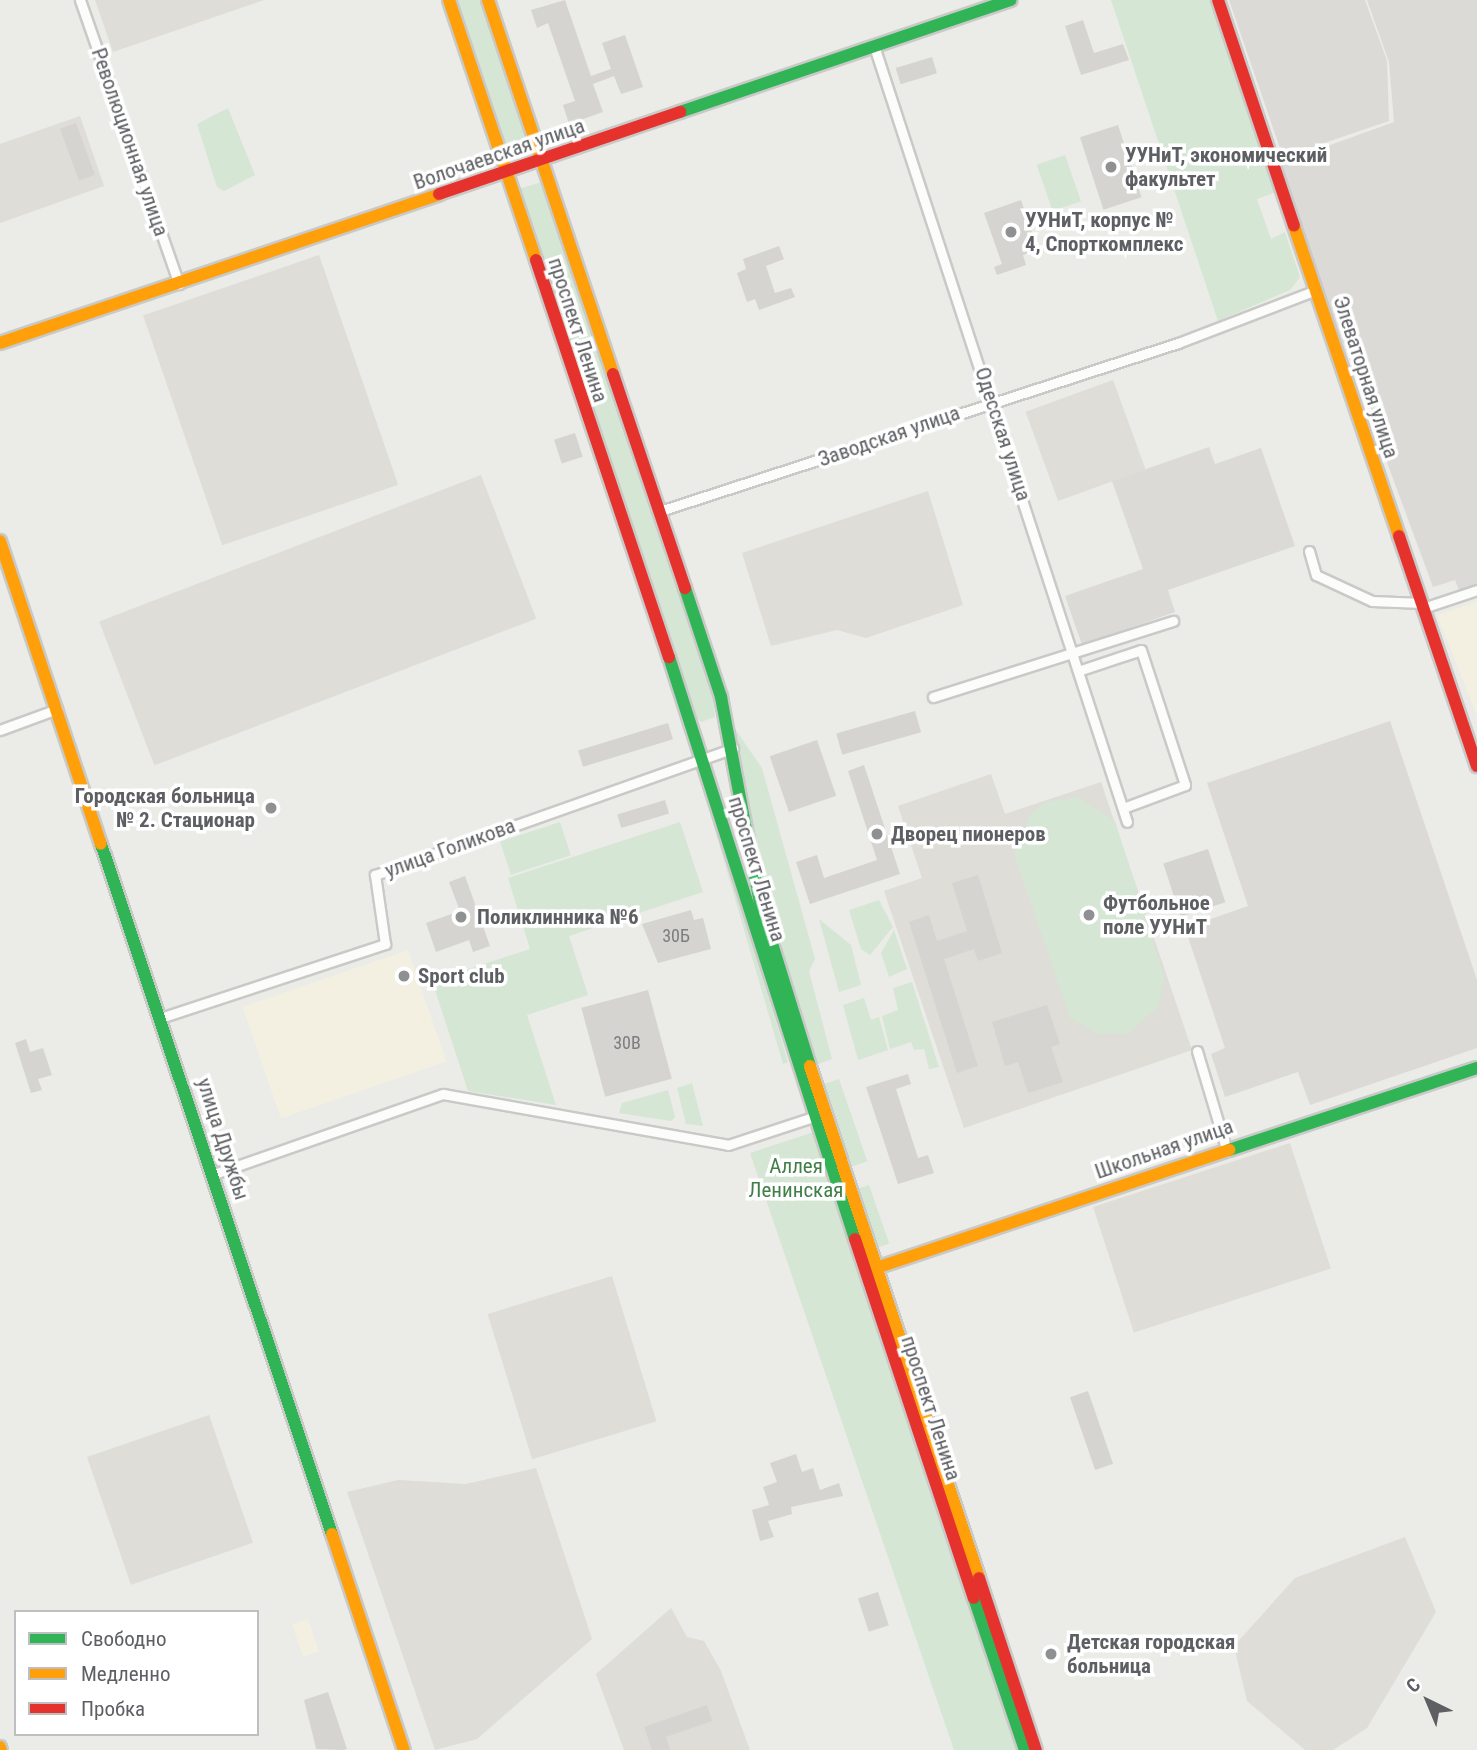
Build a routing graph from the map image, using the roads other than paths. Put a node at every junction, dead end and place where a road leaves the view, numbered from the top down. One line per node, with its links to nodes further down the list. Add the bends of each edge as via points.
1 (80, 0): 9 (street, Революционная улица)
2 (449, 0): 8 (main road, проспект Ленина)
3 (488, 0): 7 (main road, проспект Ленина)
4 (1011, 0): 6 (main road, Волочаевская улица)
5 (1218, 0): 10 (main road, Элеваторная улица)
6 (874, 46): 7 (main road, Волочаевская улица); 12 (street, Одесская улица)
7 (541, 160): 8 (main road, Волочаевская улица); 13 (main road, проспект Ленина)
8 (506, 172): 9 (main road, Волочаевская улица); 25 (main road, проспект Ленина)
9 (179, 284): 11 (main road, Волочаевская улица)
10 (1316, 290): 12 (street, Заводская улица, via 1178,343); 17 (main road, Элеваторная улица)
11 (0, 343)
12 (993, 401): 13 (street, Заводская улица); 19 (street, Одесская улица)
13 (660, 512): 24 (main road, проспект Ленина)
14 (0, 541): 22 (main road, улица Дружбы)
15 (1309, 551): 17 (street, via 1316,575 1361,596)
16 (1477, 590): 17 (street)
17 (1423, 605): 26 (main road, Элеваторная улица)
18 (1173, 621): 19 (street)
19 (1076, 654): 20 (street, Одесская улица); 21 (street)
20 (1081, 670): 27 (street, Одесская улица); 27 (street, via 1141,650 1185,785)
21 (933, 697)
22 (57, 709): 23 (street); 29 (main road, улица Дружбы)
23 (0, 730)
24 (733, 748): 25 (street, улица Голикова); 32 (main road, проспект Ленина, via 761,908)
25 (704, 758): 29 (street, улица Голикова, via 375,875 385,944); 32 (main road, проспект Ленина)
26 (1477, 766)
27 (1123, 808): 28 (street, Одесская улица)
28 (1127, 822)
29 (163, 1017): 34 (main road, улица Дружбы)
30 (1197, 1051): 33 (street)
31 (1477, 1068): 33 (main road, Школьная улица)
32 (820, 1115): 34 (street, via 728,1145 443,1094); 35 (main road, проспект Ленина)
33 (1226, 1147): 35 (main road, Школьная улица)
34 (214, 1174): 36 (main road, улица Дружбы)
35 (872, 1270): 37 (main road, проспект Ленина); 38 (main road, проспект Ленина)
36 (404, 1750)
37 (1025, 1750)
38 (1036, 1750)

